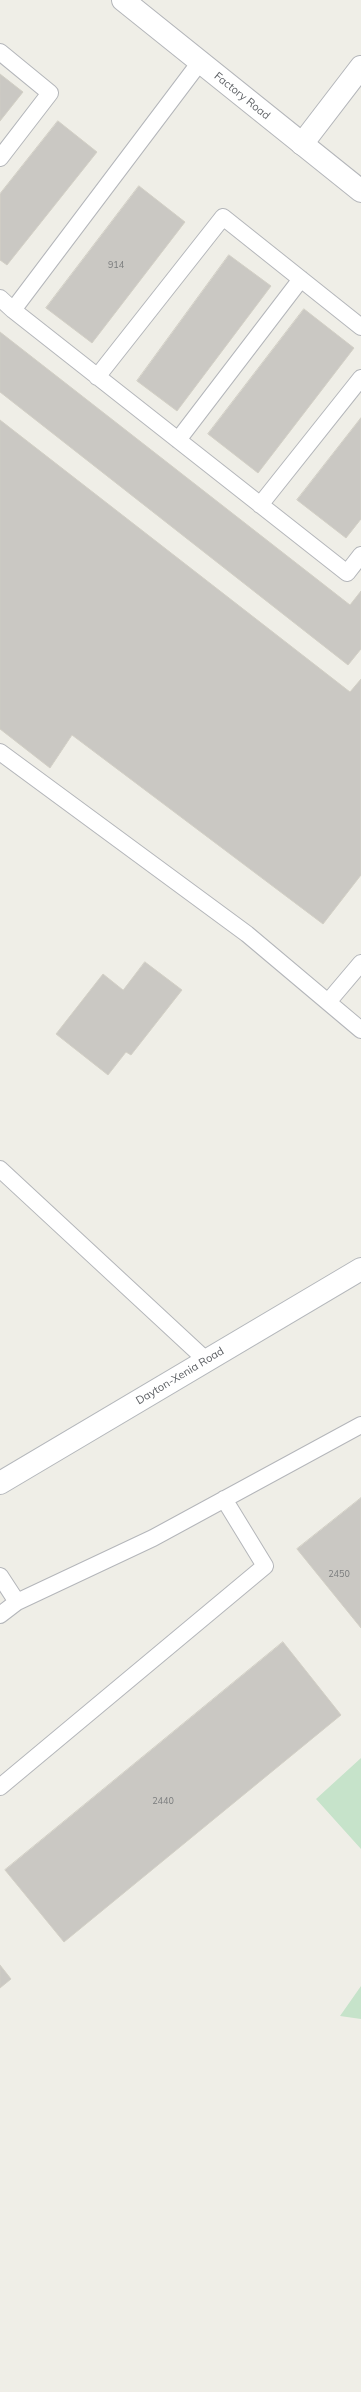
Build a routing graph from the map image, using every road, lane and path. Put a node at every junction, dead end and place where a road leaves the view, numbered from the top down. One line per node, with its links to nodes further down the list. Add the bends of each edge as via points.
1 (123, 0): 3 (street, Factory Road)
2 (0, 52): 6 (lane, via 50,93)
3 (200, 62): 5 (street, Factory Road); 10 (lane)
4 (361, 67): 5 (street)
5 (302, 144): 7 (street, Factory Road)
6 (0, 158)
7 (361, 190)
8 (301, 279): 11 (lane); 12 (lane, via 223,217); 14 (lane)
9 (0, 298): 10 (lane)
10 (13, 310): 12 (lane)
11 (361, 327)
12 (97, 377): 14 (lane)
13 (361, 378): 15 (lane)
14 (178, 440): 15 (lane)
15 (260, 505): 16 (lane, via 347,573)
16 (361, 555)
17 (0, 752): 19 (lane, via 247,934)
18 (361, 963): 19 (lane)
19 (328, 1002): 20 (lane)
20 (361, 1030)
21 (0, 1168): 23 (lane)
22 (361, 1269): 23 (street, Dayton-Xenia Road)
23 (206, 1360): 25 (street, Dayton-Xenia Road)
24 (361, 1424): 26 (lane)
25 (0, 1483)
26 (224, 1499): 28 (lane, via 153,1538); 30 (lane, via 265,1566)
27 (0, 1576): 28 (lane)
28 (17, 1602): 29 (lane)
29 (0, 1615)
30 (0, 1787)

